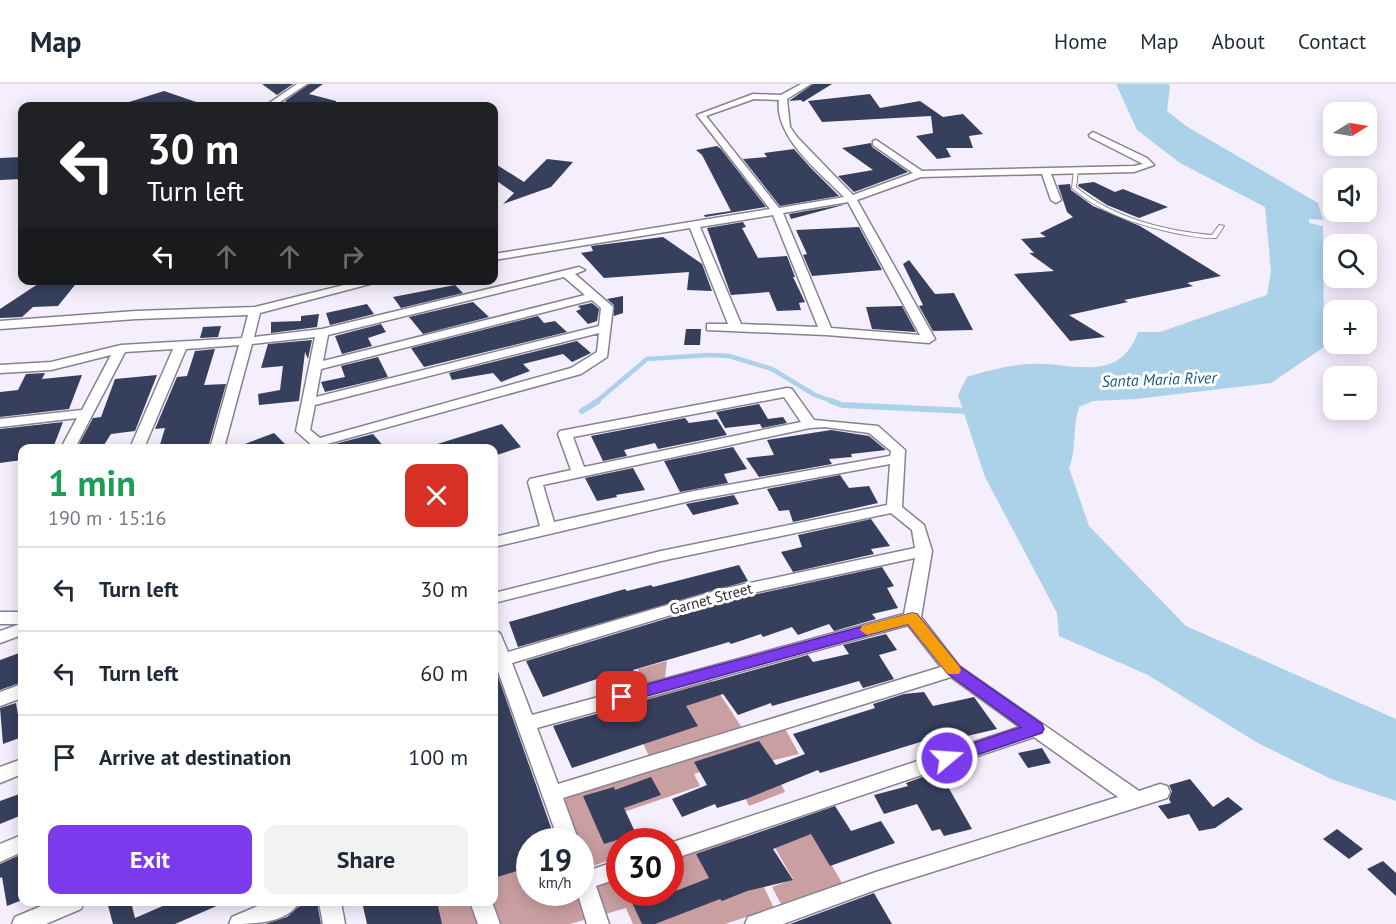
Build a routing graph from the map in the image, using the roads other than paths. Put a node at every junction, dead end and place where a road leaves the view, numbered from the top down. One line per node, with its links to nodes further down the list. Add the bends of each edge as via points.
1 (303, 84): 4 (street)
2 (807, 84): 3 (street)
3 (783, 98): 10 (street, via 786,127 794,139); 12 (street, via 753,96 701,115)
4 (275, 102)
5 (1094, 135): 7 (street, via 1149,165)
6 (876, 143): 9 (street)
7 (1076, 171): 8 (street); 14 (lane, via 1074,187 1082,197 1150,226 1194,237 1214,237)
8 (1046, 172): 9 (street); 11 (street)
9 (920, 174): 10 (street)
10 (851, 199): 12 (street); 23 (street, via 929,339)
11 (1056, 200)
12 (777, 212): 13 (street); 23 (street)
13 (694, 224): 15 (street); 22 (street)
14 (1221, 226)
15 (498, 256)
16 (359, 285): 18 (street)
17 (595, 296): 21 (street, via 607,307); 24 (street, via 573,271); 28 (street)
18 (255, 310): 19 (street); 25 (street)
19 (0, 325)
20 (711, 327): 22 (street)
21 (605, 328): 30 (street); 38 (street, via 603,354 576,371)
22 (736, 328): 23 (street)
23 (826, 331)
24 (322, 333): 25 (street); 28 (street)
25 (247, 341): 26 (street); 36 (street)
26 (181, 345): 27 (street); 35 (street)
27 (121, 349): 29 (street, via 51,366); 31 (street)
28 (315, 367): 30 (street)
29 (0, 369)
30 (308, 404): 37 (street, via 303,431)
31 (87, 413): 32 (street); 34 (street)
32 (0, 423)
33 (810, 424): 39 (street, via 873,429 898,450); 40 (street); 40 (street, via 787,392 566,434)
34 (70, 444)
35 (139, 444)
36 (218, 444)
37 (318, 444)
38 (327, 444)
39 (897, 459): 41 (street); 42 (street, via 772,480)
40 (579, 473): 42 (street, via 535,482)
41 (894, 508): 44 (street, via 919,528); 45 (street, via 661,556)
42 (548, 528): 43 (street)
43 (498, 541)
44 (924, 551): 48 (street); 52 (street, Garnet Street, via 722,594)
45 (498, 597)
46 (0, 618): 47 (street)
47 (18, 618)
48 (912, 618): 53 (street); 56 (street)
49 (18, 630): 50 (street)
50 (0, 637)
51 (498, 648): 52 (street)
52 (502, 660): 56 (street)
53 (953, 670): 57 (street); 61 (street)
54 (18, 692): 55 (street)
55 (0, 699)
56 (525, 724): 61 (street)
57 (1036, 729): 62 (street); 65 (street)
58 (18, 768): 59 (street)
59 (0, 775)
60 (1160, 792): 62 (street)
61 (550, 794): 63 (street)
62 (1137, 800): 77 (street, via 876,881)
63 (563, 828)
64 (18, 845): 66 (street)
65 (684, 847)
66 (0, 853)
67 (65, 906): 72 (street)
68 (279, 906): 73 (street)
69 (331, 906): 74 (street)
70 (482, 906): 75 (street)
71 (592, 906): 76 (street)
72 (23, 924)
73 (240, 924)
74 (334, 924)
75 (489, 924)
76 (598, 924)
77 (756, 924)

